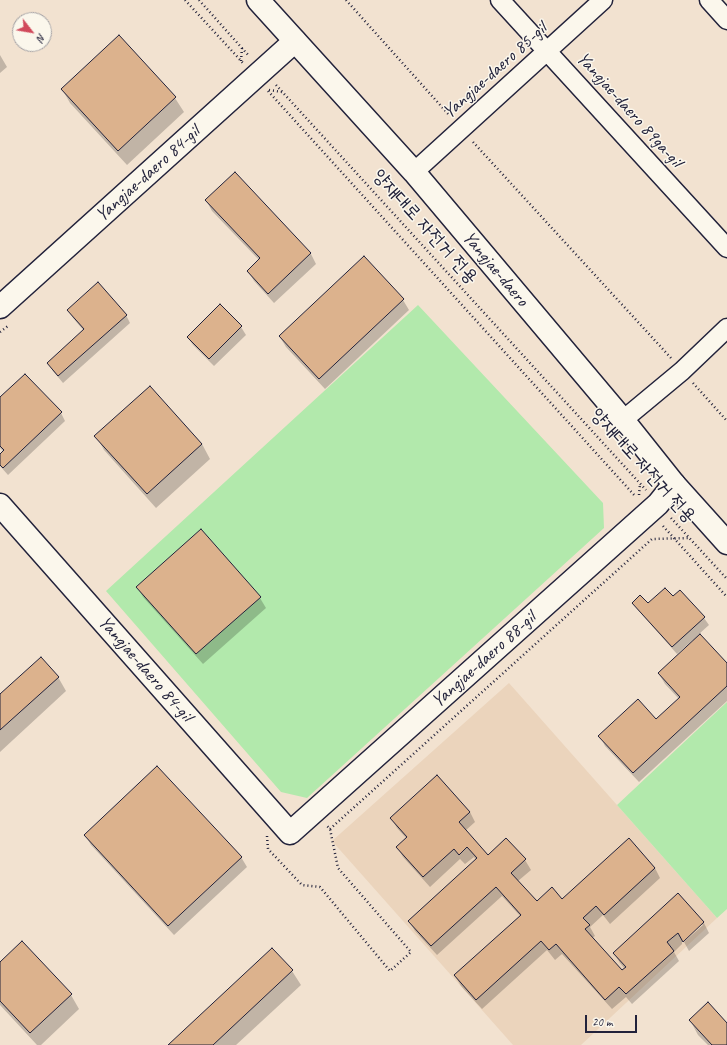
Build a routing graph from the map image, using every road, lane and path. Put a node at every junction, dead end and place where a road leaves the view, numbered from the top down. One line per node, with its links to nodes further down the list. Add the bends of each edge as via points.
1 (185, 0): 11 (path)
2 (199, 0): 11 (path, 양재대로 자전거 전용)
3 (258, 0): 9 (street, Yangjae-daero)
4 (346, 0): 12 (path)
5 (500, 0): 10 (street, Yangjae-daero 89ga-gil)
6 (603, 0): 10 (street, Yangjae-daero 85-gil)
7 (709, 0): 8 (street)
8 (727, 20)
9 (295, 41): 11 (street, Yangjae-daero 84-gil); 13 (street, Yangjae-daero)
10 (547, 51): 12 (street, Yangjae-daero 85-gil); 14 (street, Yangjae-daero 89ga-gil)
11 (259, 74): 15 (street, Yangjae-daero 84-gil); 22 (path, 양재대로 자전거 전용); 22 (path)
12 (462, 129): 13 (street, Yangjae-daero 85-gil); 17 (path)
13 (414, 172): 18 (street, Yangjae-daero)
14 (727, 248)
15 (0, 307)
16 (727, 328): 17 (street)
17 (682, 371): 18 (street); 19 (path)
18 (623, 420): 20 (street, Yangjae-daero)
19 (727, 421)
20 (674, 484): 22 (street, Yangjae-daero 88-gil); 25 (street, Yangjae-daero)
21 (0, 505): 29 (street, Yangjae-daero 84-gil)
22 (654, 508): 23 (path, 양재대로 자전거 전용); 24 (path); 29 (street, Yangjae-daero 88-gil)
23 (690, 538): 24 (path); 26 (path, 양재대로 자전거 전용)
24 (674, 539): 27 (path); 28 (path, via 652,539)
25 (727, 543)
26 (727, 579)
27 (727, 597)
28 (330, 829)
29 (290, 833)

